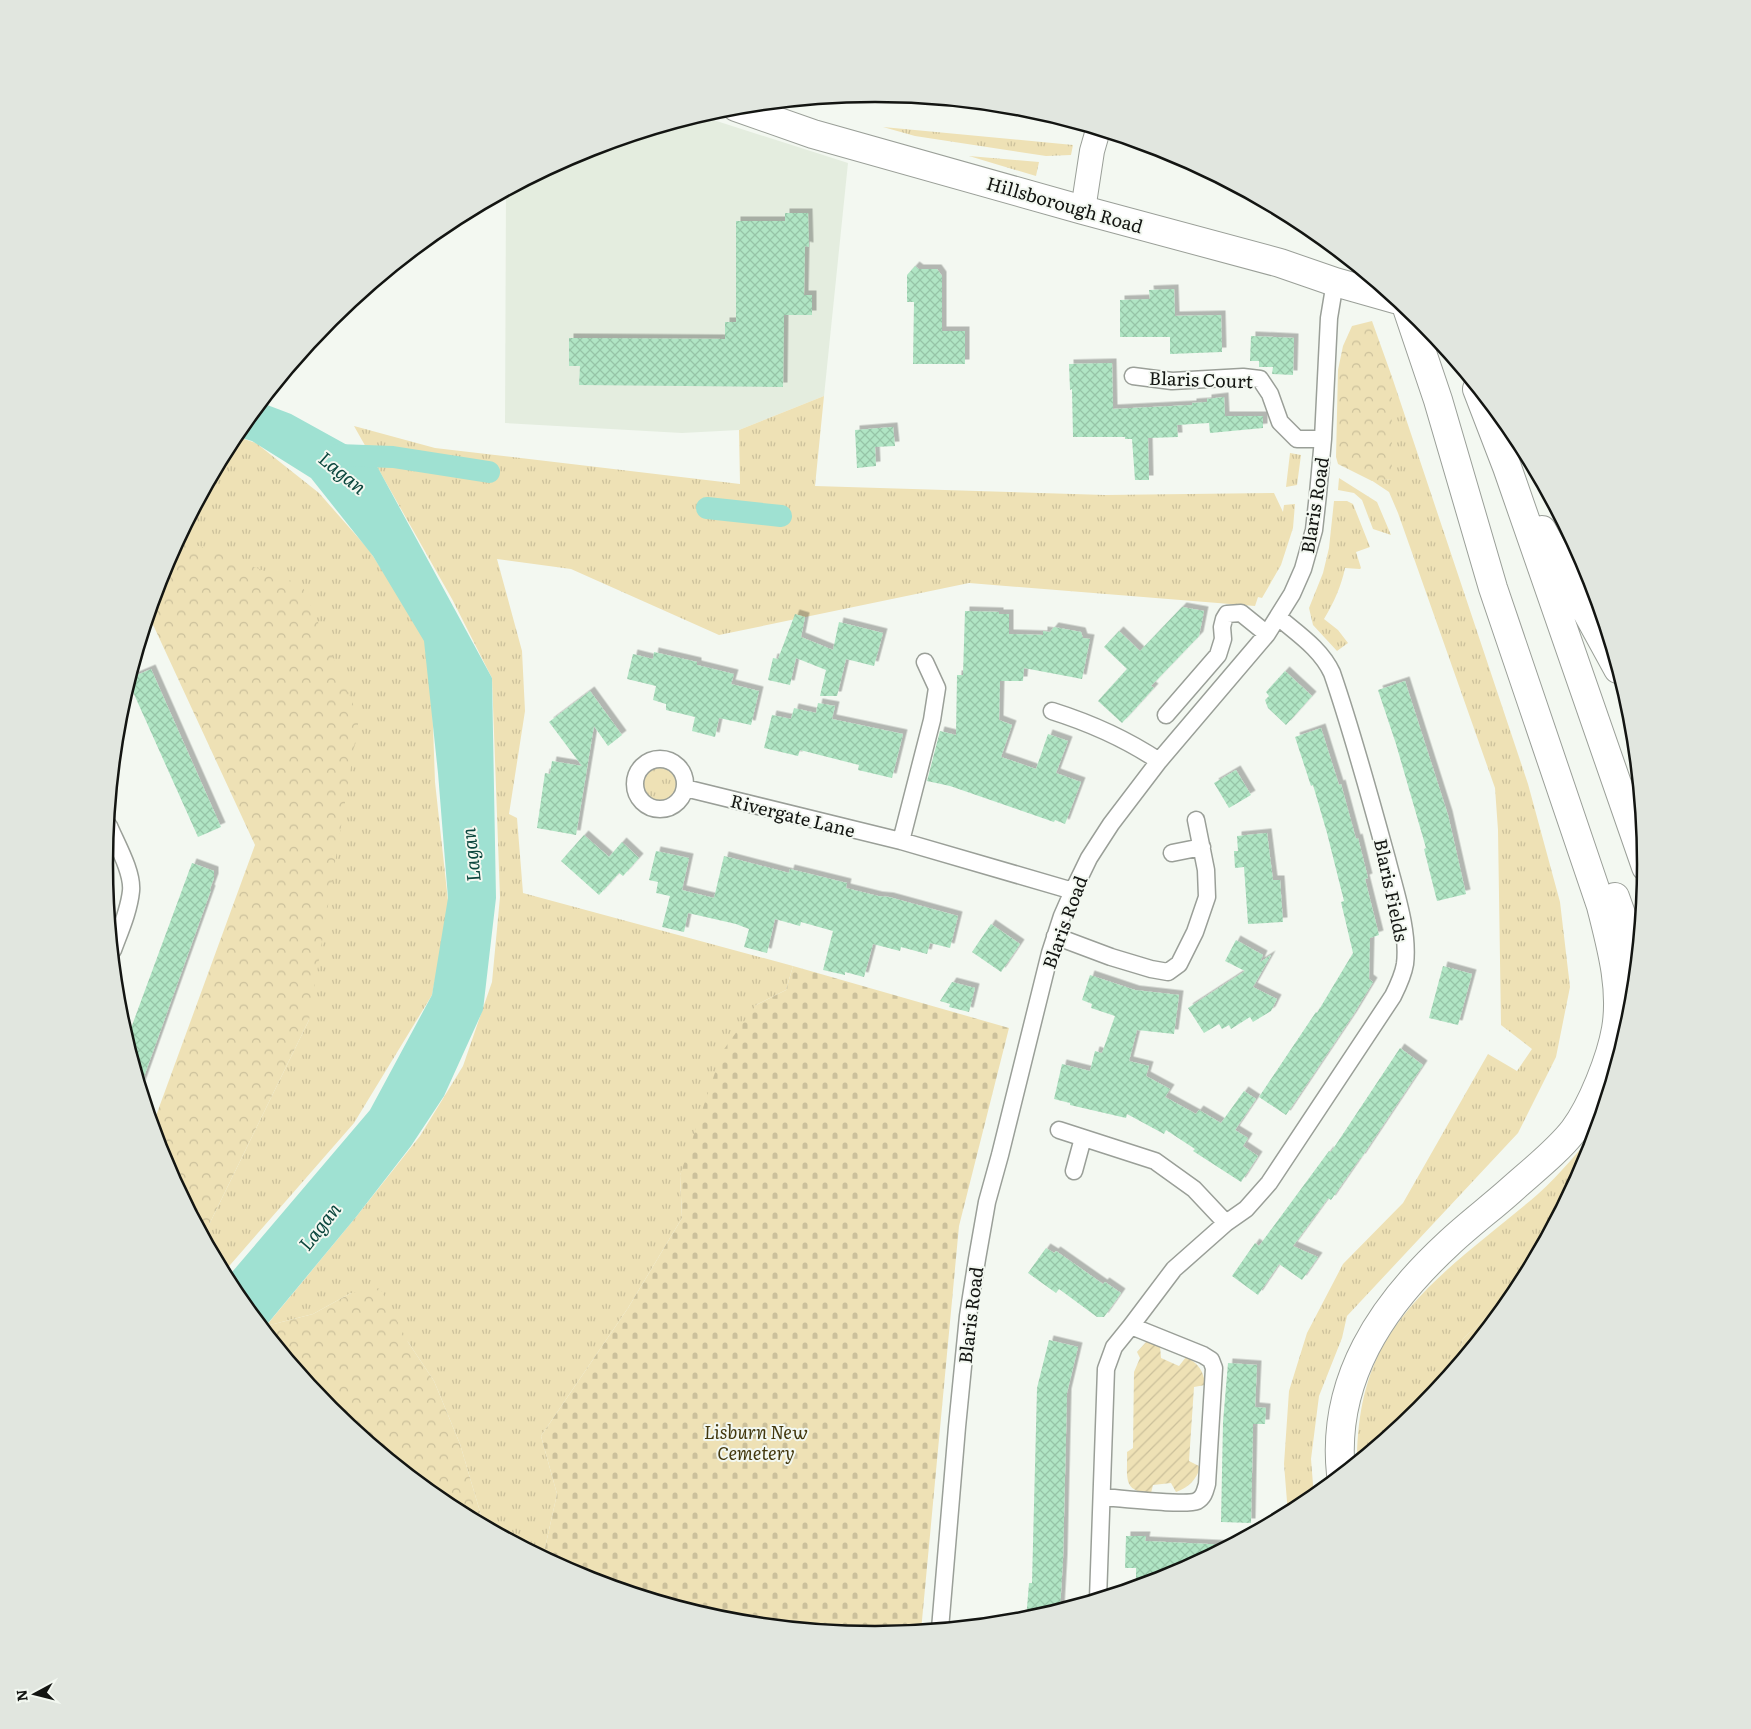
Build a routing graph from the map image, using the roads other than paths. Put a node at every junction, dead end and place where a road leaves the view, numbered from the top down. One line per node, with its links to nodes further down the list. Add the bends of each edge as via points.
1 (751, 113): 3 (highway, Hillsborough Road, via 813,134)
2 (1096, 135): 3 (street)
3 (1082, 210): 4 (highway, Hillsborough Road, via 1280,263)
4 (1335, 282): 5 (highway, Hillsborough Road); 10 (street, Blaris Road, via 1329,318)
5 (1380, 294)
6 (1413, 325): 8 (highway)
7 (1134, 376): 10 (street, Blaris Court, via 1172,381 1260,379 1270,394 1280,422 1297,439)
8 (1435, 390): 29 (highway); 35 (highway, via 1493,588 1602,906 1614,960 1616,1029 1606,1063 1574,1130 1544,1161 1448,1244 1388,1309 1365,1347 1350,1385 1341,1427)
9 (1484, 407): 11 (highway)
10 (1323, 439): 12 (street, Blaris Road, via 1314,530 1303,568)
11 (1507, 467): 14 (highway); 23 (highway)
12 (1278, 617): 13 (street, Blaris Road); 33 (street, Blaris Fields, via 1317,650 1332,672 1396,894 1404,931 1405,963 1393,996 1270,1183 1246,1209)
13 (1267, 634): 17 (street, via 1241,613 1227,614 1218,655); 18 (street, Blaris Road)
14 (1605, 646)
15 (925, 662): 22 (street, via 937,688)
16 (1052, 711): 18 (street, via 1088,723)
17 (1166, 714)
18 (1159, 761): 26 (street, Blaris Road, via 1111,824)
19 (685, 788): 22 (street, Rivergate Lane)
20 (1196, 820): 24 (street)
21 (114, 840): 28 (street, via 129,874 132,890)
22 (901, 841): 26 (street, Rivergate Lane)
23 (1637, 841)
24 (1202, 848): 25 (street); 27 (street, via 1207,897 1179,964 1168,972 1111,957)
25 (1172, 853)
26 (1072, 890): 27 (street, Blaris Road)
27 (1055, 936): 38 (street, Blaris Road, via 987,1202 977,1259 968,1316)
28 (117, 939)
29 (1633, 947)
30 (1059, 1130): 31 (street)
31 (1083, 1138): 32 (street); 33 (street, via 1155,1161 1194,1189)
32 (1074, 1171)
33 (1226, 1223): 34 (street, Blaris Fields, via 1174,1269)
34 (1131, 1326): 36 (street, Blaris Fields, via 1114,1347 1106,1369); 36 (street, via 1211,1360 1214,1368 1207,1484 1204,1495 1197,1501 1183,1503)
35 (1341, 1467)
36 (1102, 1497): 37 (street, Blaris Fields)
37 (1098, 1593)
38 (940, 1623)

